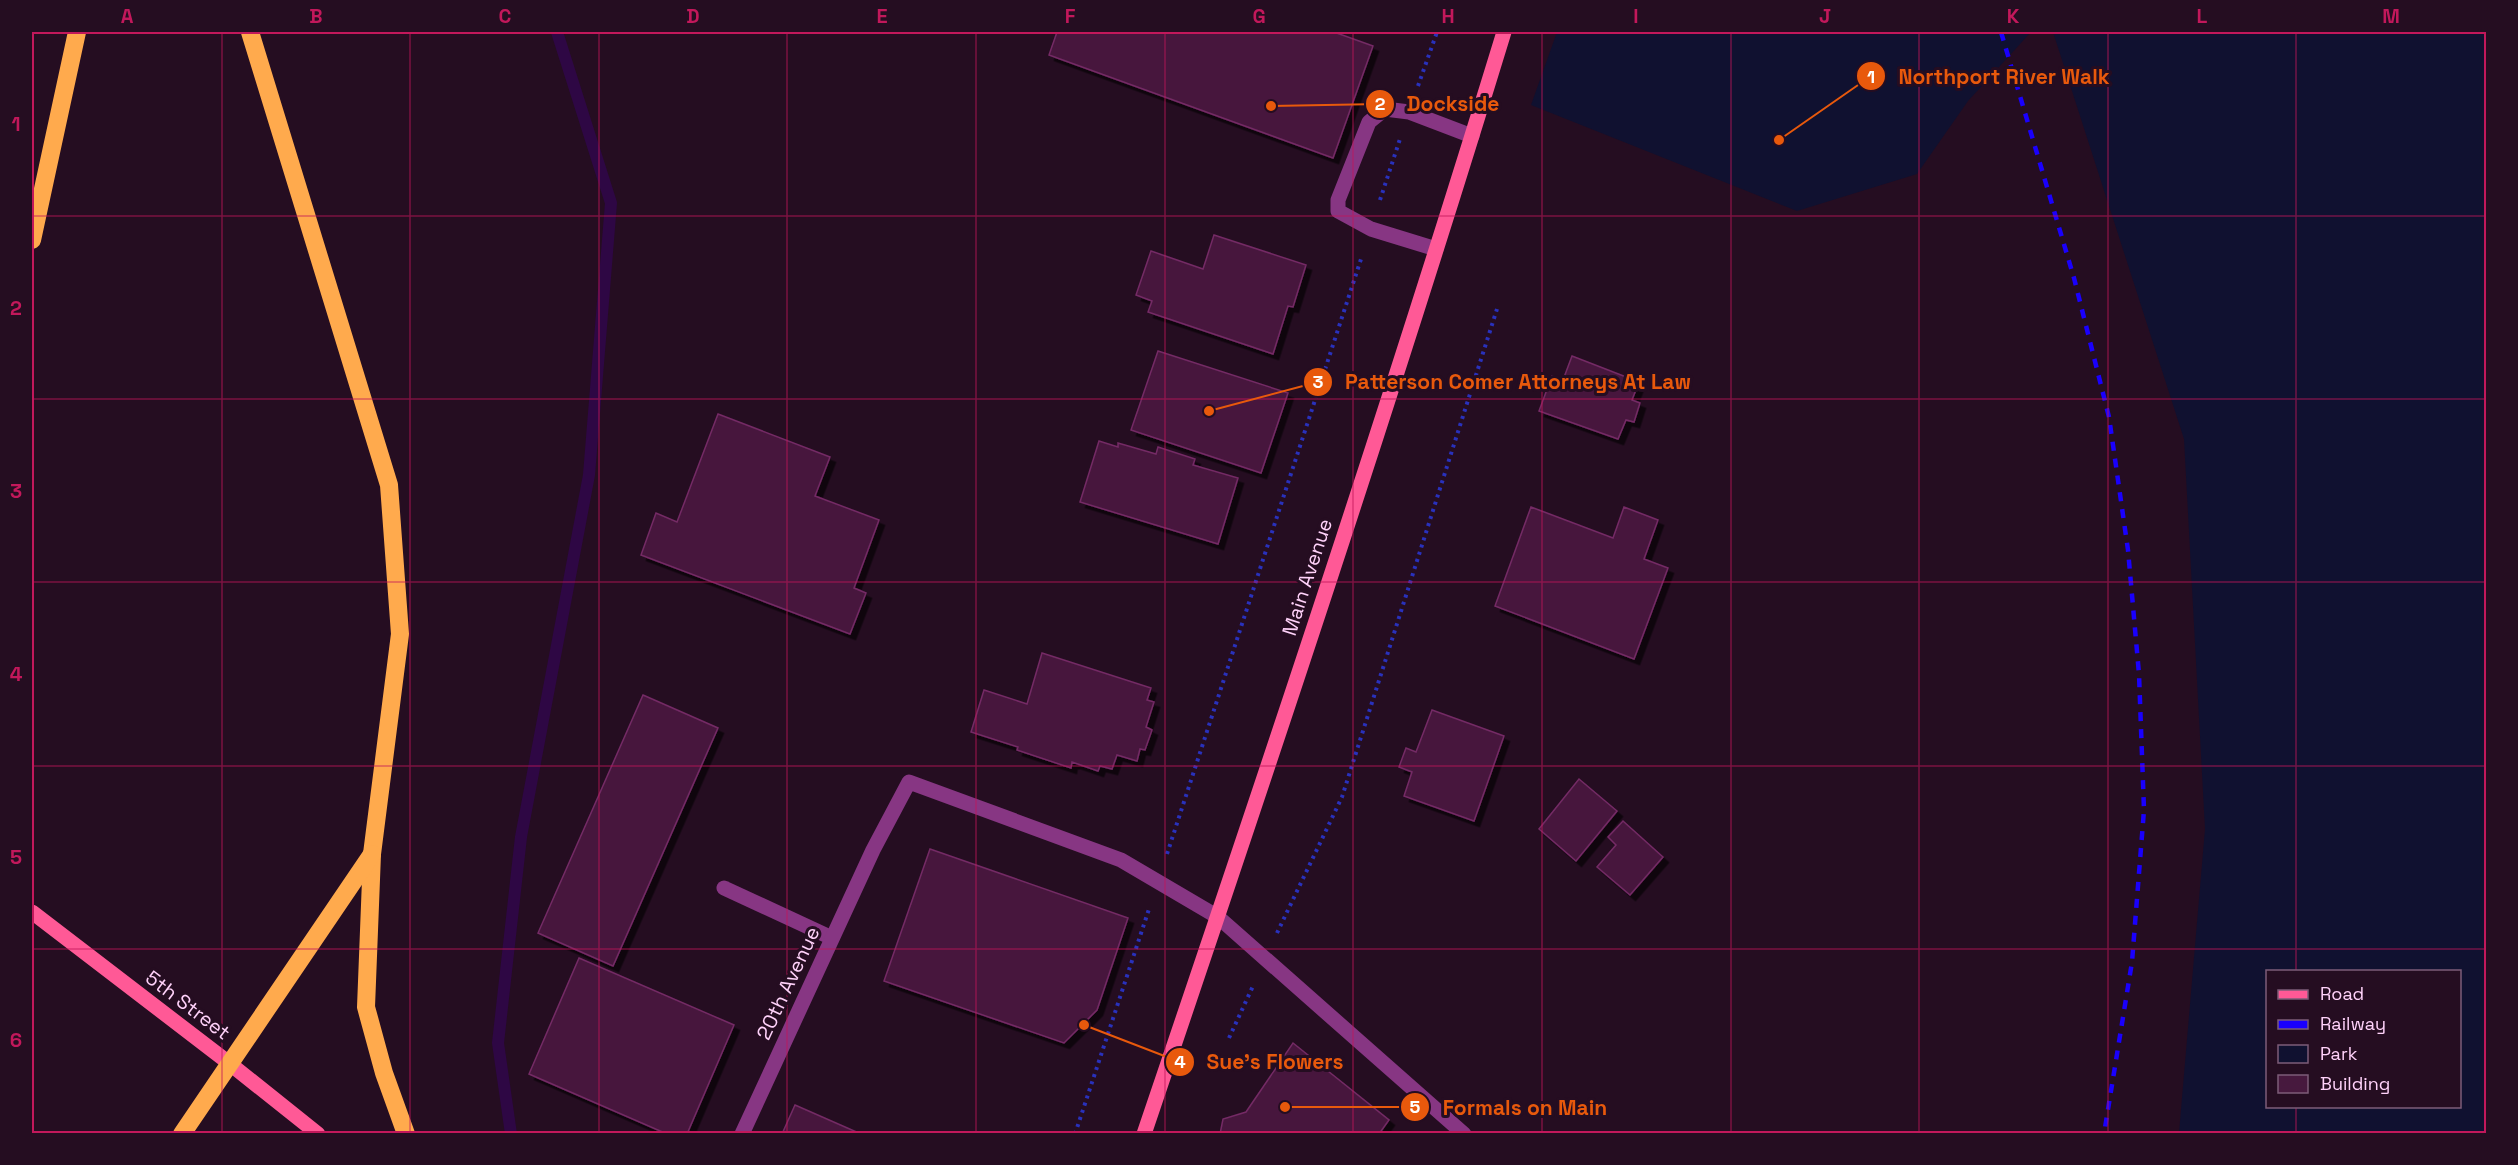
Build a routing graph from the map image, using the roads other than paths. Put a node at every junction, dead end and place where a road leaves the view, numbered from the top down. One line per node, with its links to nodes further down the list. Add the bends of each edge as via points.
1 (77, 32): 5 (highway)
2 (250, 32): 7 (highway, via 388,485 400,634)
3 (1504, 32): 4 (main road, Main Avenue)
4 (1472, 136): 6 (main road, Main Avenue); 6 (street, via 1409,112 1385,109 1370,122 1338,200 1338,211 1371,229)
5 (32, 240)
6 (1436, 249): 10 (main road, Main Avenue)
7 (372, 854): 12 (highway); 15 (highway, via 366,1007)
8 (724, 888): 11 (street)
9 (32, 912): 12 (main road, 5th Street)
10 (1218, 917): 11 (street, 20th Avenue, via 1121,860 909,782); 17 (main road, Main Avenue); 18 (street)
11 (832, 938): 16 (street, 20th Avenue)
12 (229, 1063): 13 (highway); 14 (main road, 5th Street)
13 (182, 1134)
14 (318, 1134)
15 (406, 1134)
16 (742, 1134)
17 (1144, 1134)
18 (1464, 1134)

